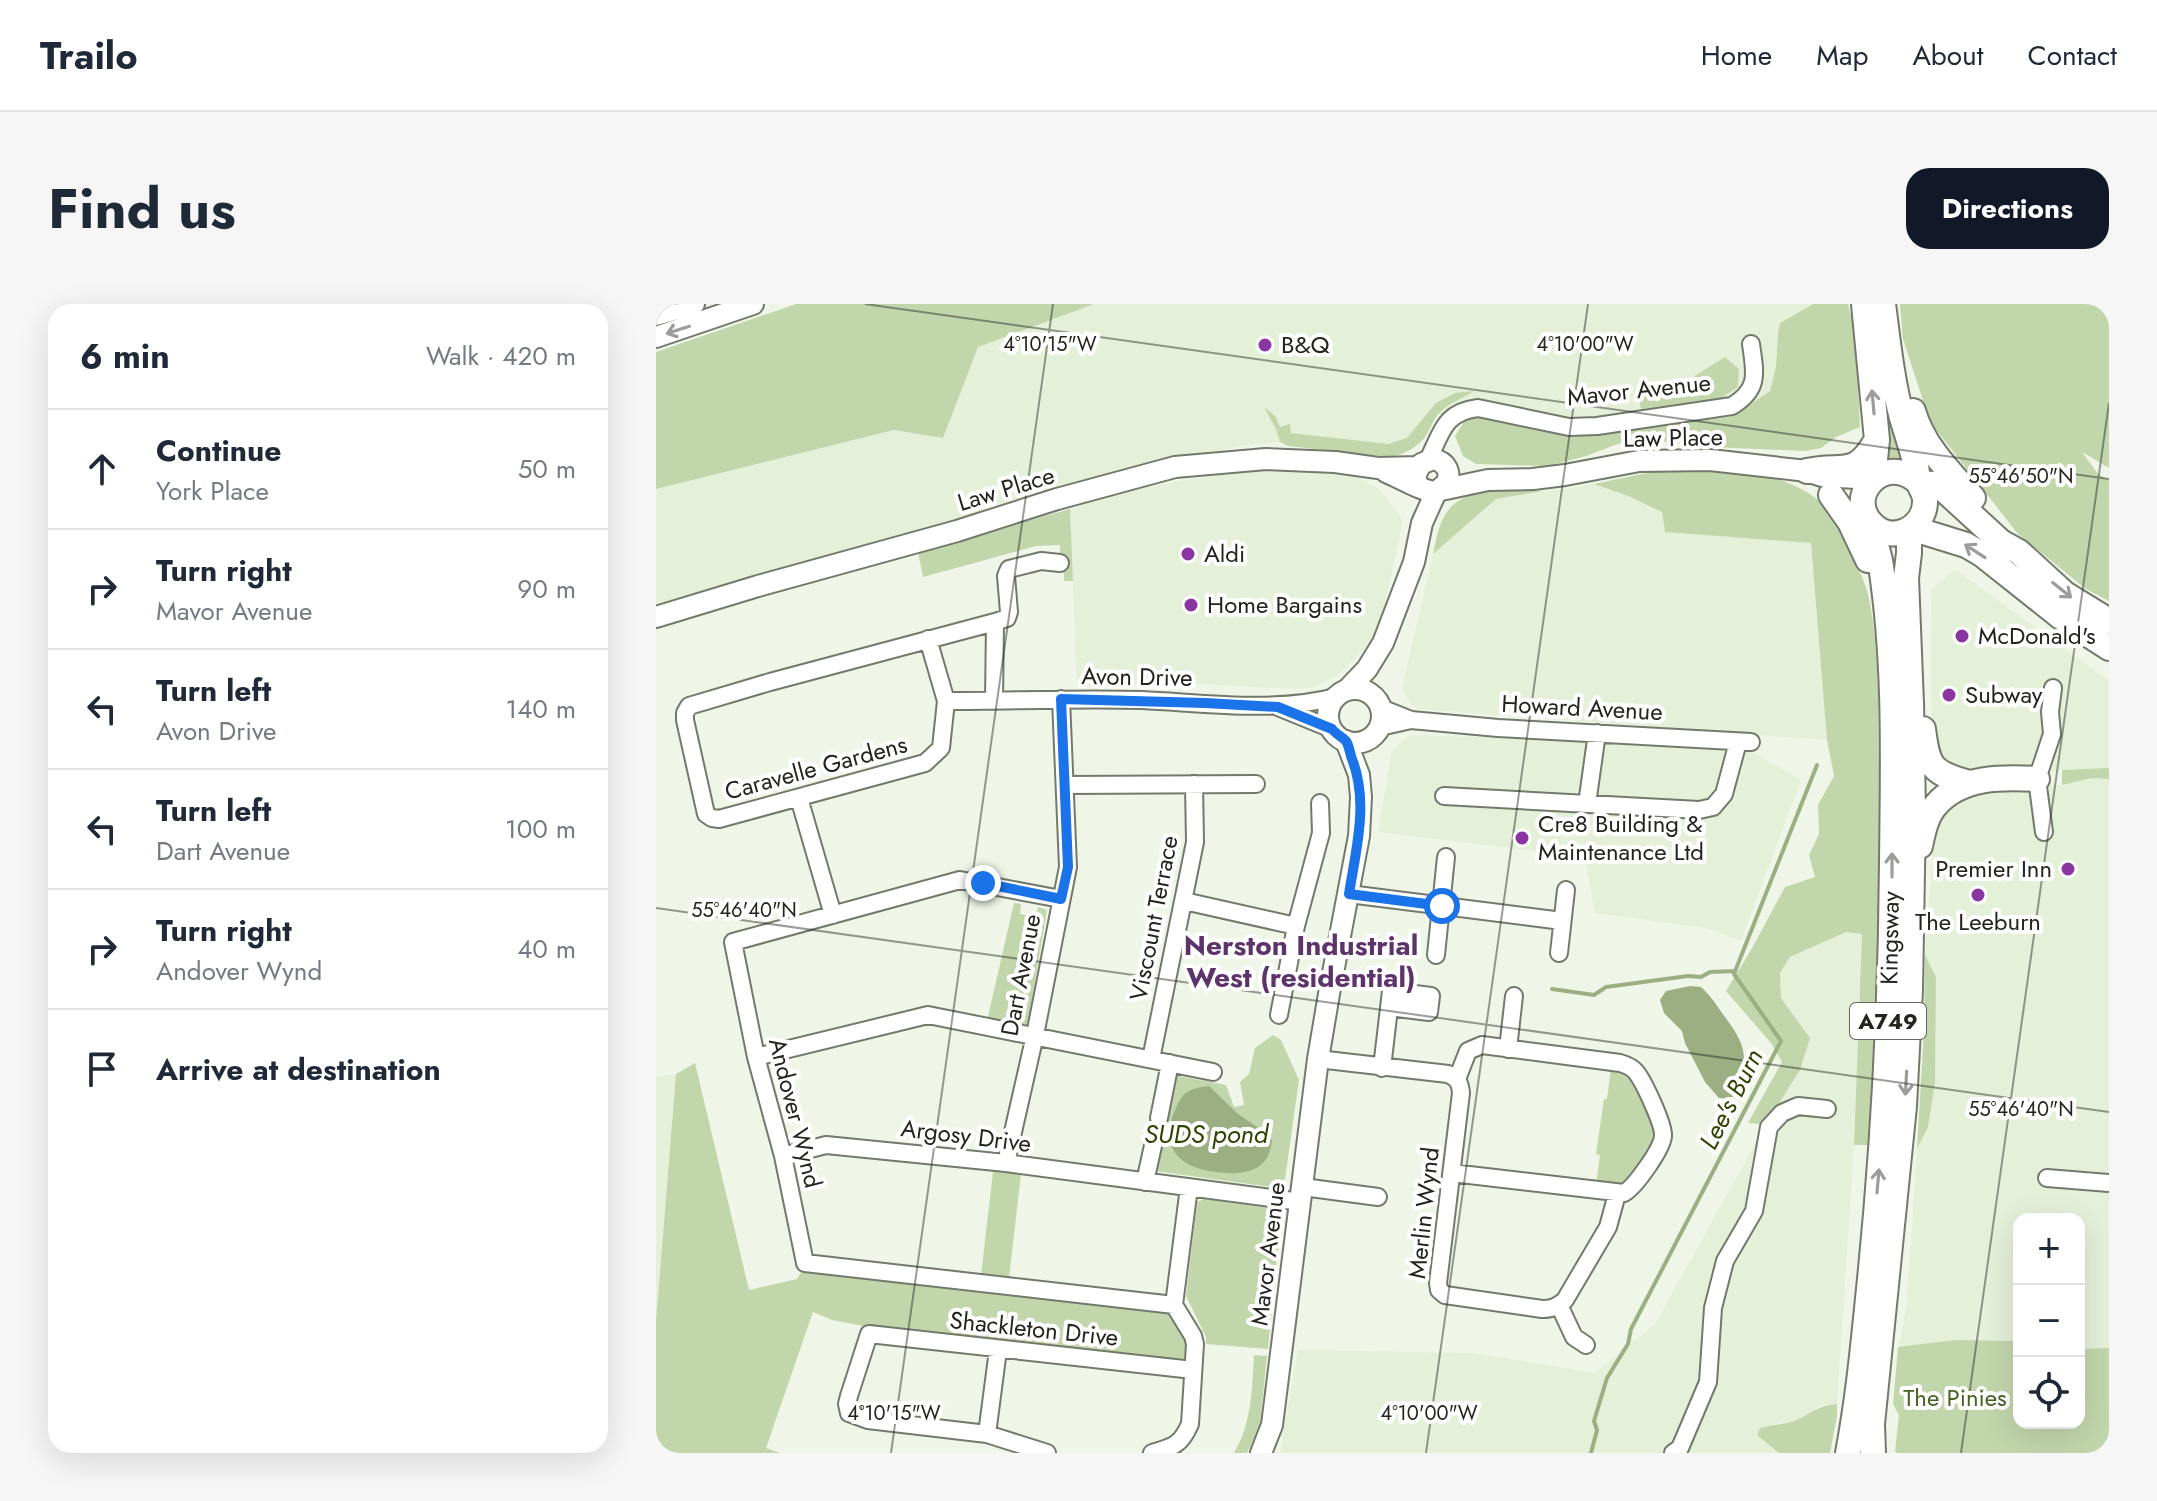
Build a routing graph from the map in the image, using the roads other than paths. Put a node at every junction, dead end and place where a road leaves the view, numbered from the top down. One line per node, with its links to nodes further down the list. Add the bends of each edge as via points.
1 (694, 304): 5 (street)
2 (753, 304): 6 (street, one-way to 6)
3 (1864, 304): 9 (main road, A749, one-way to 3)
4 (1883, 304): 8 (main road, A749)
5 (656, 315)
6 (656, 337)
7 (1751, 344): 12 (street, Mavor Avenue, via 1753,385 1732,406 1569,427 1464,409 1451,416 1443,431)
8 (1895, 377): 14 (main road, A749); 18 (main road, via 1928,444)
9 (1877, 440): 11 (main road, via 1854,466); 13 (main road, A749)
10 (1764, 467): 11 (street, Law Place); 12 (street, Law Place, via 1710,460 1639,461 1565,475); 15 (street, Law Place)
11 (1807, 471): 13 (street, Law Place)
12 (1432, 477): 19 (street, Mavor Avenue); 22 (street, Law Place, via 1335,462 1266,459 1175,467)
13 (1873, 479): 14 (main road, via 1893,471); 16 (main road, A749, via 1863,502)
14 (1919, 483): 17 (main road, A749, via 1924,508); 18 (main road, via 1942,488)
15 (1831, 495): 16 (street, Law Place); 21 (main road)
16 (1868, 520): 17 (main road, via 1883,532); 21 (main road, Kingsway / A749)
17 (1910, 529): 25 (main road, Kingsway / A749); 27 (main road, one-way to 17, via 1983,555)
18 (2019, 552): 23 (main road, one-way to 23, via 2065,594)
19 (1414, 562): 29 (street, Mavor Avenue, via 1383,643 1367,669); 34 (street, Mavor Avenue, via 1409,605 1378,673)
20 (1060, 563): 24 (street, via 1041,561 1009,569 1009,612)
21 (1883, 587): 88 (main road, Kingsway / A749, one-way to 21, via 1890,979 1892,752)
22 (656, 617)
23 (2109, 621)
24 (995, 622): 26 (street); 32 (street)
25 (1909, 635): 39 (main road, via 1927,758 1938,771); 49 (main road, Kingsway / A749)
26 (928, 639): 31 (street, Caravelle Gardens); 44 (street, Caravelle Gardens, via 686,710 706,814 719,819)
27 (2109, 648)
28 (2053, 688): 38 (street, via 2052,734)
29 (1342, 693): 33 (street, Avon Drive); 34 (street, via 1363,690); 36 (street, via 1328,712)
30 (1061, 699): 32 (street, Avon Drive); 33 (street, Avon Drive); 42 (street, Dart Avenue)
31 (946, 701): 32 (street, Avon Drive); 44 (street, Caravelle Gardens, via 941,748 925,763)
32 (994, 701)
33 (1278, 707): 36 (street, Avon Drive)
34 (1376, 719): 35 (street, Howard Avenue); 36 (street, via 1353,743); 37 (street, Mavor Avenue)
35 (1597, 733): 46 (street); 46 (street, Howard Avenue, via 1745,742 1724,794 1713,807)
36 (1339, 735): 37 (street, Mavor Avenue)
37 (1359, 775): 51 (street, Mavor Avenue, via 1359,827)
38 (2037, 779): 39 (main road); 47 (street)
39 (1970, 783): 49 (main road, via 1934,806)
40 (1194, 784): 41 (street); 42 (street); 53 (street, Viscount Terrace, via 1195,842)
41 (1256, 784)
42 (1065, 785): 52 (street, Dart Avenue, via 1068,867)
43 (1444, 796): 46 (street)
44 (799, 798): 55 (street)
45 (1320, 803): 57 (street, via 1321,833)
46 (1587, 804)
47 (2044, 832)
48 (1446, 857): 54 (street)
49 (1912, 888): 88 (main road, Kingsway / A749, one-way to 88, via 1904,1106)
50 (1566, 890): 56 (street)
51 (1349, 894): 54 (street); 67 (street, Mavor Avenue)
52 (1061, 899): 55 (street, Andover Wynd, via 960,880); 63 (street, Dart Avenue)
53 (1184, 901): 57 (street); 66 (street, Viscount Terrace)
54 (1442, 906): 56 (street); 59 (street)
55 (833, 915): 65 (street, Andover Wynd, via 733,942)
56 (1562, 921): 58 (street)
57 (1296, 926): 62 (street)
58 (1559, 953)
59 (1436, 955)
60 (1514, 996): 64 (street)
61 (1389, 1007): 69 (street)
62 (1279, 1015)
63 (1035, 1035): 65 (street, via 928,1015); 66 (street); 74 (street, Dart Avenue)
64 (1508, 1049): 71 (street, via 1482,1045 1468,1051); 81 (street, via 1620,1063 1635,1070 1663,1134 1631,1190)
65 (756, 1057): 73 (street, Andover Wynd)
66 (1151, 1059): 68 (street)
67 (1318, 1059): 69 (street); 80 (street, Mavor Avenue)
68 (1170, 1063): 70 (street); 77 (street)
69 (1382, 1068): 71 (street)
70 (1213, 1072)
71 (1457, 1079): 75 (street, Merlin Wynd, via 1461,1093)
72 (1827, 1109): 90 (street, via 1798,1106 1769,1127 1754,1211 1725,1261 1713,1308 1708,1382)
73 (783, 1156): 74 (street, Argosy Drive, via 826,1145); 83 (street, Andover Wynd, via 805,1263)
74 (1006, 1163): 77 (street, Argosy Drive)
75 (1452, 1173): 81 (street); 84 (street, Merlin Wynd, via 1439,1290 1457,1299 1542,1309)
76 (2047, 1178): 78 (street)
77 (1145, 1182): 79 (street, Argosy Drive)
78 (2109, 1183)
79 (1189, 1187): 80 (street, Argosy Drive); 83 (street)
80 (1302, 1194): 82 (street, Argosy Drive); 93 (street, Mavor Avenue, via 1272,1425)
81 (1617, 1194): 84 (street, via 1608,1227)
82 (1378, 1197)
83 (1174, 1305): 87 (street, via 1193,1336)
84 (1559, 1305): 85 (street, via 1574,1337)
85 (1586, 1345)
86 (998, 1350): 87 (street, Shackleton Drive); 89 (street); 89 (street, Shackleton Drive, via 869,1334 847,1404 849,1413 868,1420)
87 (1193, 1370): 92 (street, via 1190,1424 1174,1446)
88 (1868, 1373): 94 (main road, Kingsway / A749); 95 (main road, Kingsway / A749)
89 (987, 1434): 91 (street)
90 (1679, 1451)
91 (1047, 1453)
92 (1152, 1453)
93 (1261, 1453)
94 (1848, 1453)
95 (1873, 1453)

